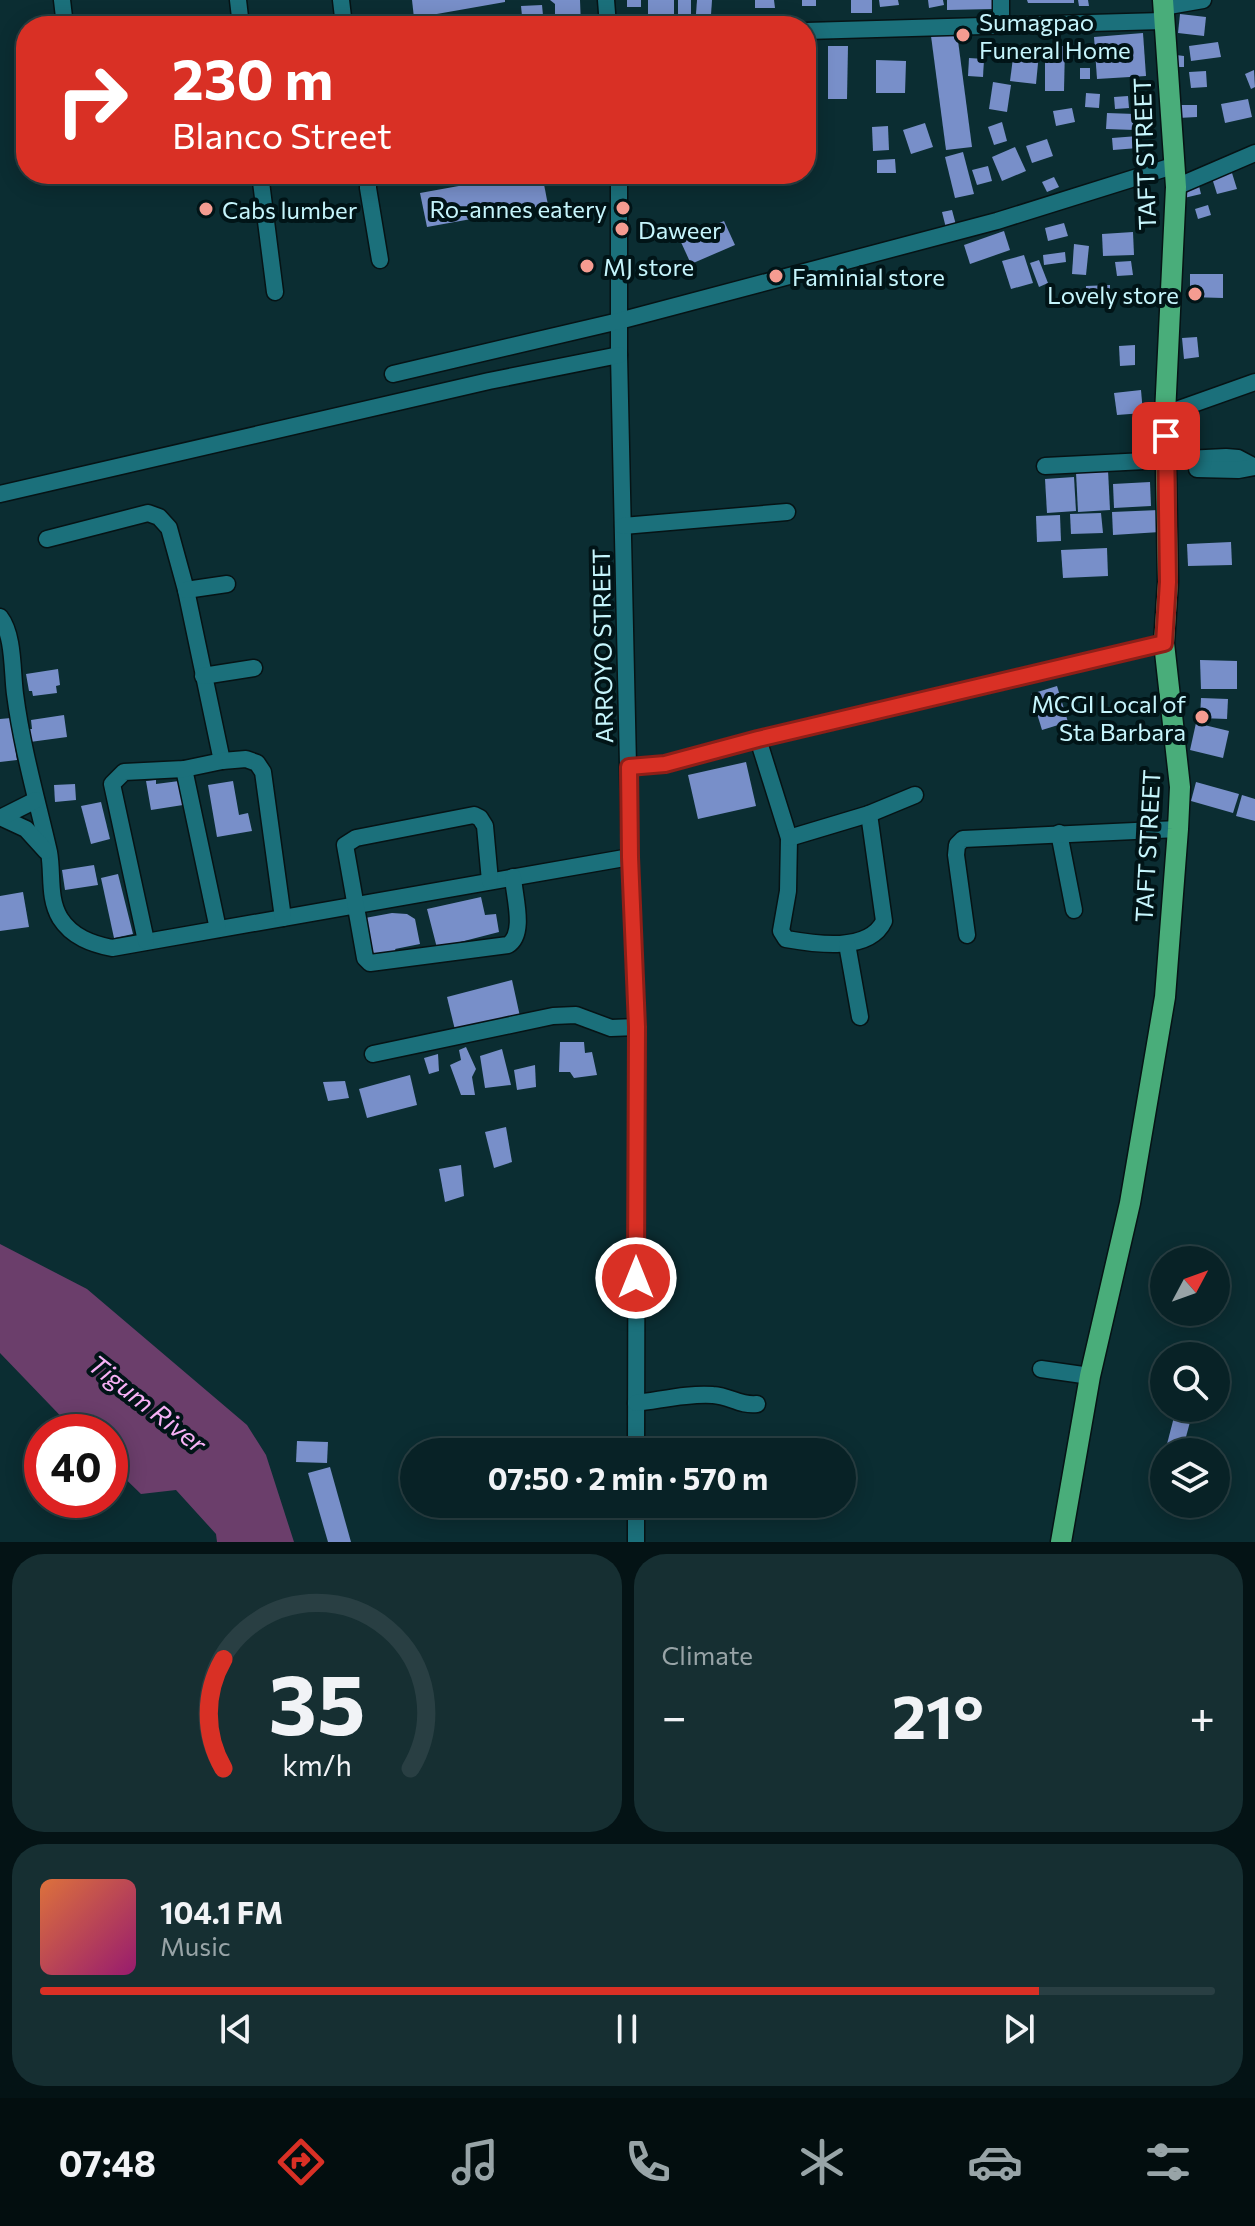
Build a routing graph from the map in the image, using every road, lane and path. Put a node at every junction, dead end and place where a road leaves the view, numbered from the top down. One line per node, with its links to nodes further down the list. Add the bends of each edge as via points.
1 (1001, 0): 4 (street)
2 (1203, 0): 3 (street)
3 (1163, 9): 4 (street); 7 (main road, TAFT STREET)
4 (1001, 26): 5 (street)
5 (816, 31)
6 (1255, 153): 11 (street)
7 (1176, 165): 11 (main road, TAFT STREET); 14 (street, via 997,221)
8 (261, 184): 13 (street)
9 (368, 184): 12 (street)
10 (619, 184): 14 (street, ARROYO STREET)
11 (1176, 187): 20 (main road, TAFT STREET)
12 (380, 260)
13 (275, 292)
14 (619, 321): 15 (street); 16 (street, ARROYO STREET)
15 (482, 351): 17 (street); 18 (street)
16 (619, 355): 18 (street); 26 (street, ARROYO STREET)
17 (393, 374)
18 (489, 381): 24 (street)
19 (1255, 382): 20 (street)
20 (1165, 414): 21 (main road, TAFT STREET)
21 (1166, 464): 22 (street); 23 (street, via 1226,457); 31 (main road, TAFT STREET)
22 (1045, 466)
23 (1255, 467)
24 (0, 494)
25 (787, 512): 26 (street)
26 (623, 526): 37 (street, ARROYO STREET)
27 (47, 539): 29 (street, via 148,513 159,517 169,528)
28 (227, 584): 29 (street)
29 (186, 590): 33 (street)
30 (0, 617): 34 (street, via 8,636)
31 (1164, 643): 35 (street); 43 (main road, TAFT STREET, via 1180,787)
32 (254, 668): 33 (street)
33 (203, 676): 36 (street)
34 (8, 702): 40 (street)
35 (758, 739): 37 (street, via 665,764); 45 (street)
36 (222, 761): 38 (street); 52 (street, via 246,759 263,772)
37 (629, 767): 47 (street, ARROYO STREET)
38 (184, 769): 53 (street); 55 (street, via 124,772 112,784)
39 (915, 795): 41 (street)
40 (36, 800): 42 (street); 46 (street)
41 (869, 814): 45 (street); 56 (street, via 884,921 880,931)
42 (1, 817): 46 (street, via 26,829)
43 (1178, 829): 44 (street); 61 (main road, TAFT STREET, via 1165,997 1130,1203)
44 (1059, 833): 51 (street); 54 (street, via 963,839 957,845)
45 (789, 838): 56 (street, via 781,931 786,939)
46 (49, 855): 55 (street, via 53,905 62,922 92,944 112,948)
47 (630, 857): 48 (street); 58 (street, ARROYO STREET)
48 (513, 877): 49 (street); 50 (street, via 518,932 508,945 370,963)
49 (490, 881): 50 (street); 50 (street, via 485,826 474,815 348,841)
50 (357, 905): 52 (street)
51 (1074, 910)
52 (283, 918): 53 (street)
53 (218, 929): 55 (street)
54 (967, 935)
55 (146, 941)
56 (847, 944): 57 (street)
57 (860, 1017)
58 (637, 1027): 59 (street, via 611,1028 576,1015 553,1016); 62 (street, ARROYO STREET)
59 (373, 1054)
60 (1041, 1369): 61 (street)
61 (1090, 1376): 67 (main road, TAFT STREET)
62 (636, 1403): 63 (street, via 711,1394); 64 (street, ARROYO STREET)
63 (757, 1404)
64 (636, 1438)
65 (636, 1518): 66 (street)
66 (636, 1542)
67 (1061, 1542)

